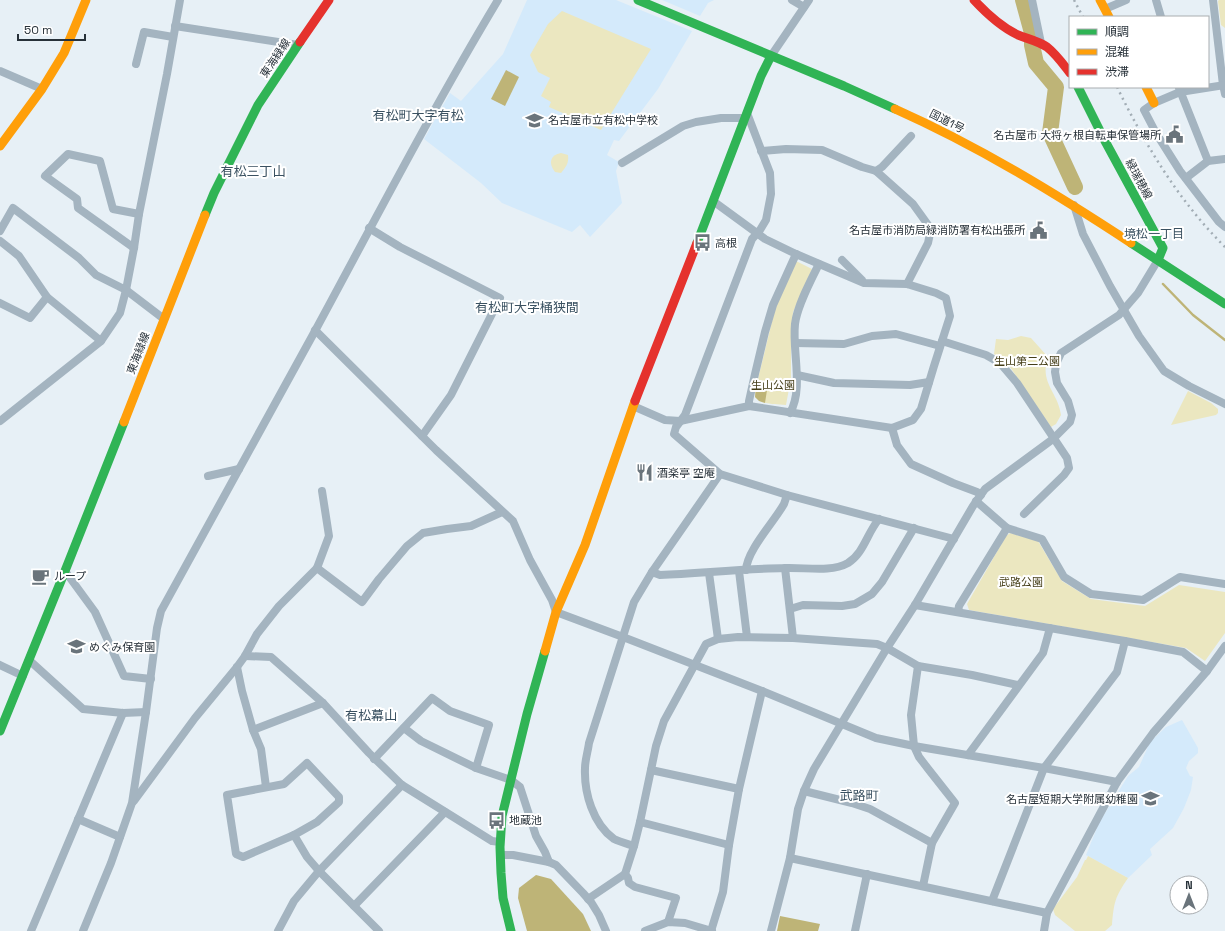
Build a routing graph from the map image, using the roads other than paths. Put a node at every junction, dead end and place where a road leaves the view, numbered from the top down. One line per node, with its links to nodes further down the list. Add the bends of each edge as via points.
1 (86, 0): 30 (main road, via 64,53)
2 (180, 0): 16 (street)
3 (329, 0): 20 (main road, 東海緑線)
4 (498, 0): 47 (street)
5 (638, 0): 21 (main road, 国道1号)
6 (792, 0): 13 (street)
7 (974, 0): 19 (main road, via 1012,32)
8 (1032, 0): 19 (street)
9 (1100, 0): 14 (main road)
10 (1126, 0): 14 (street)
11 (1156, 0): 15 (street)
12 (1213, 0): 17 (street)
13 (807, 4): 21 (street)
14 (1107, 13)
15 (1161, 16)
16 (175, 26): 18 (street); 20 (street)
17 (1221, 31): 25 (street)
18 (173, 37): 22 (street, via 144,32); 45 (street)
19 (1035, 42): 24 (main road, via 1060,58)
20 (298, 46): 63 (main road, 東海緑線, via 258,105 219,184)
21 (771, 56): 34 (main road); 44 (main road, 国道1号, via 918,119 1012,168)
22 (136, 64)
23 (0, 71): 30 (street)
24 (1069, 72)
25 (1224, 85): 26 (street); 32 (street)
26 (1209, 87)
27 (1079, 88): 54 (main road, 緑瑞穂線, via 1163,248)
28 (1146, 88): 33 (main road)
29 (1197, 88): 31 (street)
30 (42, 89): 36 (main road)
31 (1179, 90): 33 (street); 39 (street)
32 (1225, 94)
33 (1154, 103): 42 (street, via 1144,110)
34 (745, 116): 37 (street); 40 (street, via 683,126); 43 (main road)
35 (911, 136): 41 (street)
36 (0, 146)
37 (761, 151): 41 (street, via 822,150); 49 (street, via 770,173 771,194 766,220)
38 (1225, 159): 39 (street)
39 (1208, 161): 42 (street)
40 (622, 163)
41 (876, 171): 57 (street, via 912,204 931,229 928,243)
42 (1186, 178): 46 (street)
43 (713, 201): 49 (street); 71 (main road)
44 (1073, 205): 54 (main road, 国道1号); 62 (street, via 1083,234)
45 (139, 214): 51 (street); 51 (street, via 113,209 100,161 68,154 45,176 76,199 78,208)
46 (1225, 227)
47 (369, 228): 64 (street); 77 (street, via 400,247 500,298 451,395)
48 (0, 231): 58 (street, via 13,208 79,258 96,275)
49 (757, 234): 52 (street); 75 (street, via 752,239 685,415)
50 (0, 240): 59 (street, via 19,256)
51 (134, 248): 58 (street)
52 (796, 254): 55 (street); 72 (street, via 773,305)
53 (842, 260): 56 (street)
54 (1158, 260): 61 (main road, 国道1号); 62 (street, via 1148,278)
55 (819, 264): 56 (street); 66 (street, via 797,311)
56 (864, 283): 57 (street)
57 (907, 284): 67 (street, via 946,298 950,316)
58 (126, 290): 63 (street); 65 (street, via 120,313)
59 (47, 297): 60 (street, via 30,318); 65 (street)
60 (0, 302)
61 (1225, 304)
62 (1123, 310): 70 (street, via 1164,371); 78 (street, via 1061,353 1055,372 1057,383 1072,415 1070,422)
63 (164, 319): 94 (main road, 東海緑線)
64 (315, 330): 77 (street); 79 (street)
65 (101, 341): 74 (street)
66 (795, 343): 67 (street, via 844,344 872,336 896,334); 68 (street)
67 (941, 343): 69 (street); 78 (street, via 986,355 1000,363 1017,383)
68 (797, 375): 69 (street, via 834,383 910,385); 73 (street, via 793,408)
69 (929, 382): 76 (street, via 922,409 918,414 913,420)
70 (1225, 404)
71 (633, 406): 75 (street, via 665,420); 100 (main road, via 585,545)
72 (749, 406): 73 (street); 75 (street)
73 (790, 413): 76 (street)
74 (0, 421)
75 (680, 421): 80 (street, via 674,434)
76 (892, 428): 84 (street, via 897,445 911,464 977,492)
77 (422, 436): 85 (street)
78 (1053, 439): 84 (street, via 985,489); 86 (street, via 1067,458 1069,468)
79 (239, 469): 81 (street); 118 (street, via 161,611)
80 (720, 474): 83 (street); 95 (street)
81 (208, 476)
82 (322, 491): 91 (street, via 328,536)
83 (787, 495): 87 (street); 93 (street)
84 (978, 498): 89 (street); 90 (street)
85 (502, 512): 91 (street, via 471,526 423,533 407,546 362,602); 100 (street, via 513,521)
86 (1024, 514)
87 (879, 519): 88 (street); 92 (street, via 860,552 848,562 837,567)
88 (914, 528): 90 (street); 99 (street, via 872,594 855,604 803,605)
89 (1008, 528): 97 (street, via 1042,539 1064,576 1091,594 1143,600 1180,577); 101 (street, via 959,606)
90 (954, 538): 98 (street)
91 (317, 568): 110 (street, via 279,606)
92 (785, 568): 93 (street); 99 (street)
93 (743, 570): 96 (street); 104 (street)
94 (66, 571): 111 (main road, 東海緑線); 118 (street, via 95,612 124,676)
95 (652, 572): 96 (street, via 660,575); 103 (street, via 634,602)
96 (709, 573): 106 (street)
97 (1225, 584)
98 (915, 605): 101 (street); 109 (street)
99 (790, 608): 105 (street)
100 (556, 612): 103 (street); 134 (main road)
101 (958, 612): 102 (street)
102 (1050, 628): 107 (street); 119 (street, via 1043,653)
103 (623, 637): 113 (street); 148 (street, via 589,743 585,767 586,791 599,825 615,839)
104 (747, 637): 105 (street); 106 (street)
105 (793, 638): 109 (street, via 877,644)
106 (718, 639): 113 (street, via 706,644)
107 (1125, 641): 116 (street, via 1183,652); 132 (street, via 1117,672)
108 (1225, 646): 116 (street)
109 (887, 648): 114 (street); 124 (street)
110 (244, 656): 115 (street); 121 (street, via 271,657)
111 (29, 660): 117 (main road, 東海緑線); 123 (street, via 83,709)
112 (0, 665): 117 (street)
113 (694, 665): 120 (street); 133 (street, via 664,722)
114 (918, 666): 119 (street); 128 (street, via 911,715)
115 (237, 667): 126 (street); 140 (street, via 195,718)
116 (1207, 671): 135 (street, via 1153,733)
117 (23, 676): 127 (main road, 東海緑線)
118 (151, 679): 122 (street)
119 (1018, 685): 129 (street)
120 (762, 691): 124 (street); 138 (street)
121 (323, 703): 126 (street); 130 (street)
122 (146, 712): 123 (street); 140 (street)
123 (123, 713): 142 (street)
124 (841, 724): 128 (street, via 876,738); 139 (street)
125 (404, 728): 130 (street); 131 (street, via 421,741); 131 (street, via 432,698 450,711 489,725)
126 (253, 730): 137 (street, via 261,749)
127 (0, 731)
128 (914, 746): 129 (street); 147 (street, via 924,764 955,802)
129 (968, 755): 132 (street)
130 (374, 758): 136 (street)
131 (476, 768): 134 (street)
132 (1044, 768): 135 (street); 158 (street)
133 (651, 770): 138 (street); 143 (street)
134 (511, 780): 146 (main road, via 502,816); 152 (street, via 520,787 536,836)
135 (1117, 782): 160 (street)
136 (402, 785): 141 (street); 153 (street)
137 (266, 787): 144 (street, via 284,784 307,763 339,797 339,802 317,822); 144 (street, via 227,795 236,854 243,857)
138 (740, 789): 149 (street)
139 (804, 791): 147 (street, via 852,802 870,809); 151 (street, via 798,809)
140 (132, 803): 145 (street)
141 (445, 812): 146 (street, via 492,841); 159 (street)
142 (78, 819): 145 (street); 162 (street)
143 (640, 822): 148 (street); 149 (street)
144 (294, 835): 153 (street)
145 (120, 837): 163 (street)
146 (500, 842): 150 (main road)
147 (932, 843): 156 (street)
148 (634, 846): 154 (street)
149 (729, 846): 169 (street, via 723,892)
150 (501, 855): 152 (street); 166 (main road, via 503,898)
151 (790, 858): 155 (street); 170 (street)
152 (549, 862): 157 (street, via 556,865)
153 (319, 871): 159 (street); 164 (street, via 294,901)
154 (625, 874): 157 (street); 161 (street, via 629,884 635,887 676,898)
155 (866, 874): 156 (street); 171 (street)
156 (923, 886): 158 (street)
157 (588, 899): 167 (street)
158 (992, 901): 160 (street)
159 (354, 906): 165 (street)
160 (1047, 913): 172 (street)
161 (668, 922): 168 (street); 169 (street, via 685,923)
162 (31, 931)
163 (83, 931)
164 (278, 931)
165 (379, 931)
166 (511, 931)
167 (606, 931)
168 (645, 931)
169 (712, 931)
170 (771, 931)
171 (855, 931)
172 (1044, 931)

